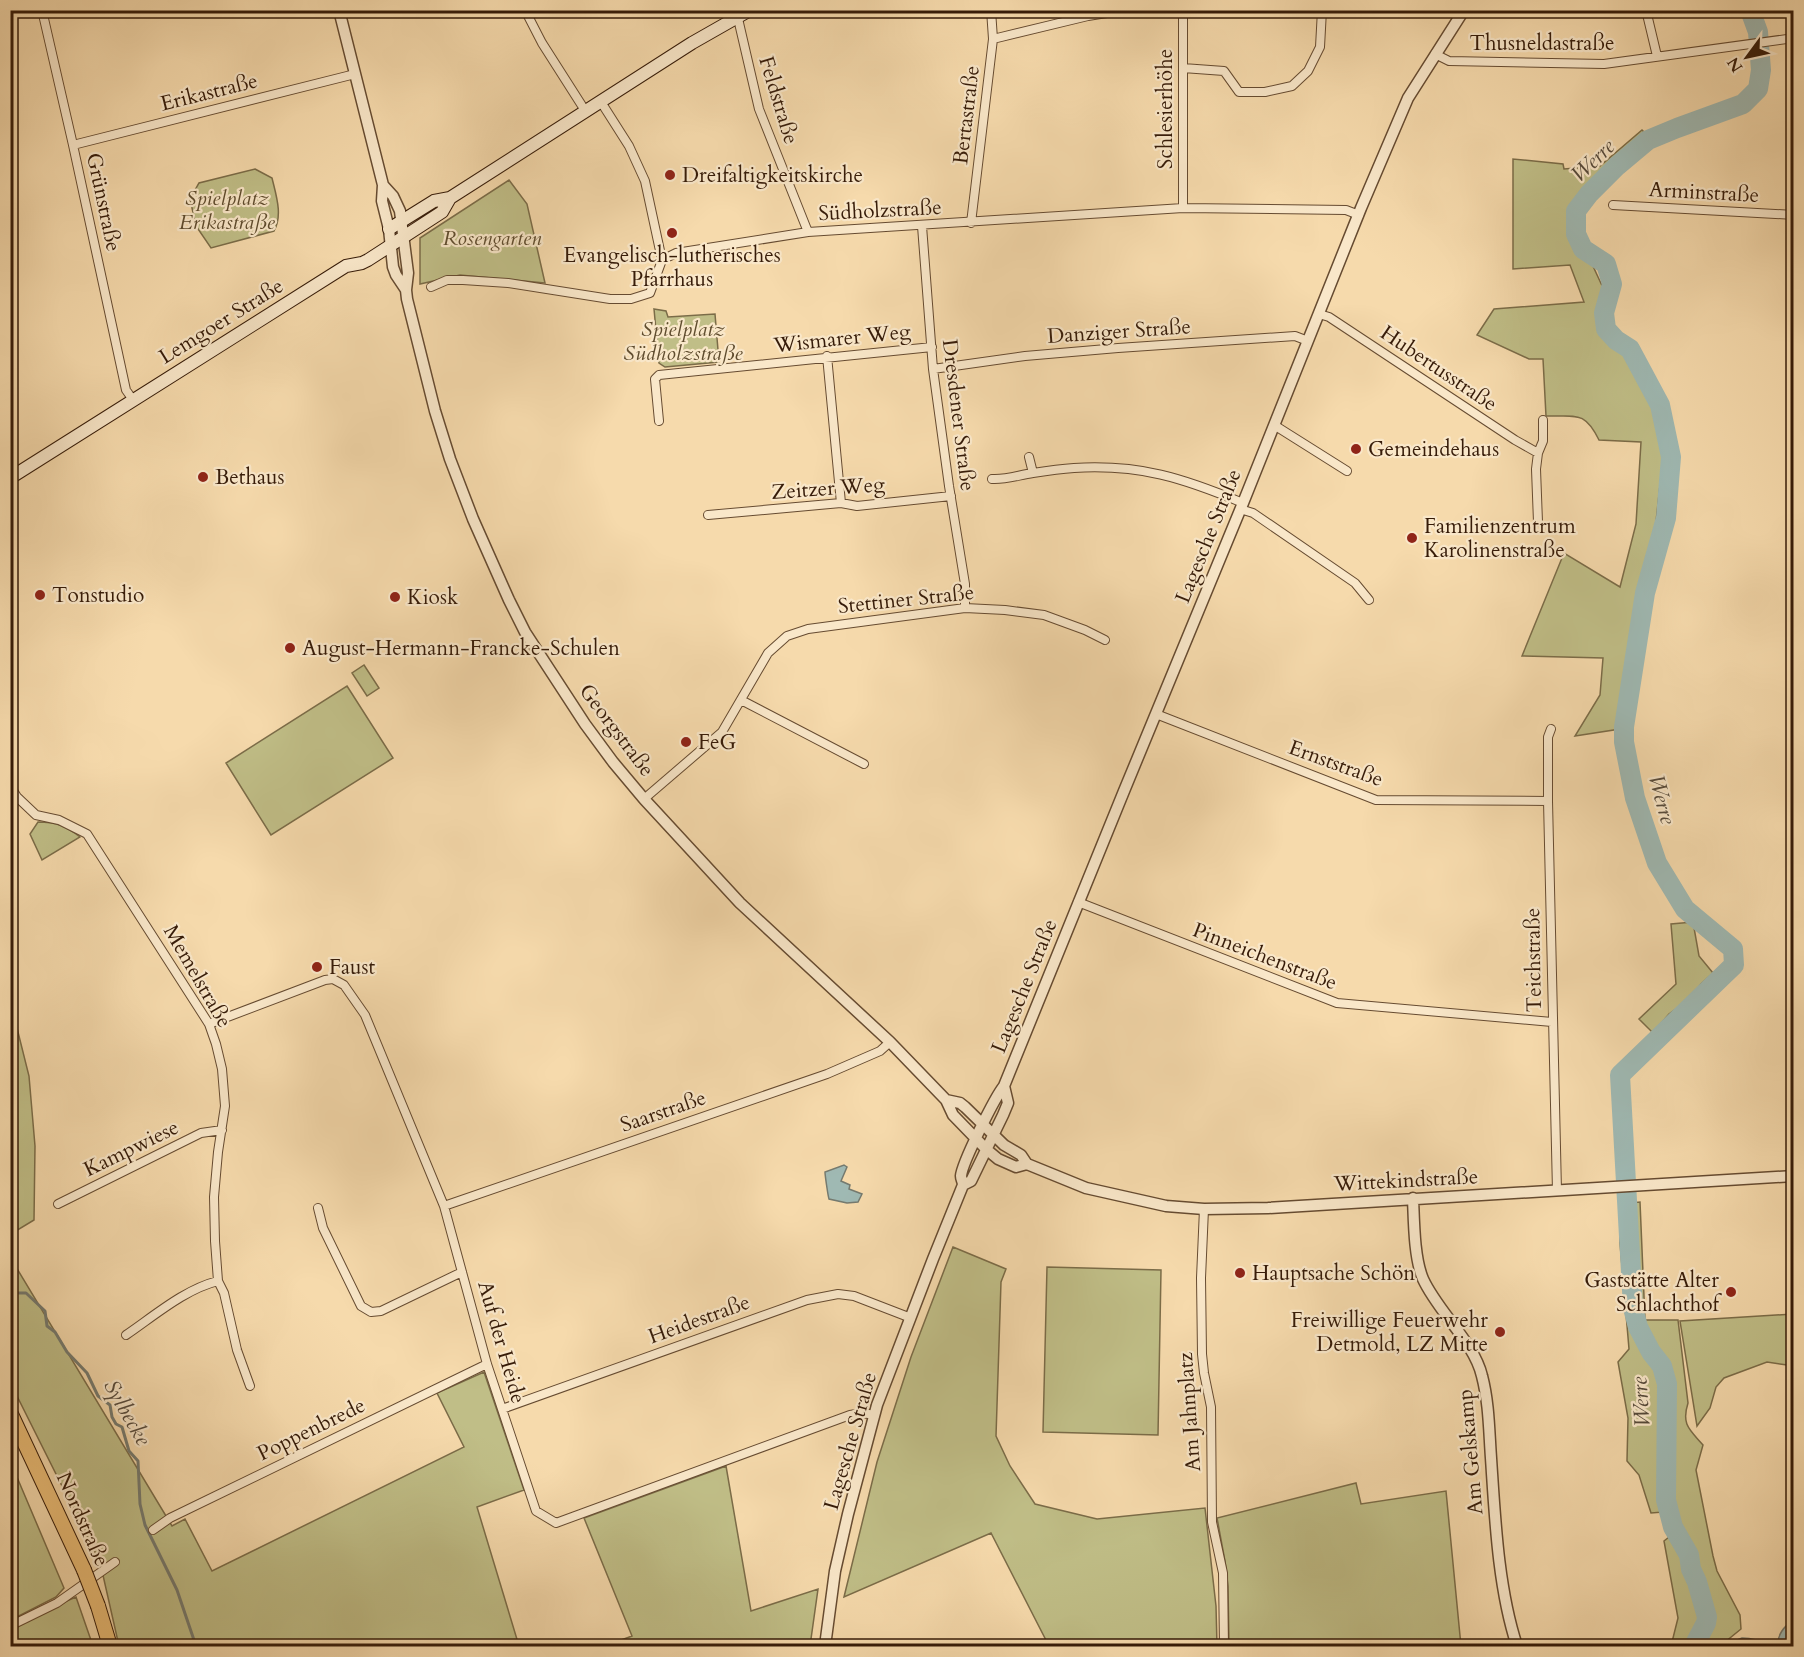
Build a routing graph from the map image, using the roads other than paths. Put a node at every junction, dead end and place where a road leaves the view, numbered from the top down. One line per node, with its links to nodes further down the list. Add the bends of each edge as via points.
1 (42, 10): 20 (street, Grünstraße)
2 (339, 10): 17 (street)
3 (525, 10): 19 (street)
4 (750, 10): 11 (main road, Lemgoer Straße)
5 (991, 10): 13 (street, Bertastraße)
6 (1125, 10): 13 (street)
7 (1184, 10): 16 (street, Schlesierhöhe)
8 (1322, 10): 16 (street, via 1320,47 1308,71 1292,86 1239,92 1224,71)
9 (1464, 10): 14 (street, Lagesche Straße)
10 (1646, 10): 15 (street)
11 (736, 14): 18 (main road, Lemgoer Straße); 31 (street, Feldstraße, via 759,109)
12 (1794, 38): 15 (street, Thusneldastraße)
13 (993, 39): 28 (street, Bertastraße)
14 (1435, 54): 15 (street, Thusneldastraße, via 1449,61 1604,64); 25 (street, Lagesche Straße, via 1408,98)
15 (1657, 56)
16 (1183, 68): 24 (street, Schlesierhöhe)
17 (355, 74): 20 (street, Erikastraße); 21 (street)
18 (601, 102): 19 (main road, Lemgoer Straße); 34 (street, via 629,146 645,182)
19 (586, 112): 22 (main road, Lemgoer Straße)
20 (74, 145): 42 (street, Grünstraße, via 126,390)
21 (383, 185): 27 (street, Georgstraße, via 397,202); 30 (street, Georgstraße, via 382,201)
22 (450, 198): 27 (main road, Lemgoer Straße, via 434,201); 32 (main road, Lemgoer Straße, via 442,212)
23 (1613, 205): 26 (street, Arminstraße)
24 (1183, 208): 25 (street, Südholzstraße, via 1346,210); 28 (street, Südholzstraße)
25 (1359, 215): 37 (street, Lagesche Straße)
26 (1794, 215)
27 (401, 221): 30 (main road, Lemgoer Straße); 32 (street, Georgstraße)
28 (971, 223): 29 (street, Südholzstraße)
29 (922, 226): 31 (street, Südholzstraße); 39 (street, Dresdener Straße)
30 (389, 229): 33 (street, Georgstraße)
31 (808, 232): 34 (street, Südholzstraße, via 676,253)
32 (404, 237): 33 (main road, Lemgoer Straße); 36 (street, Georgstraße)
33 (391, 245): 36 (street, Georgstraße, via 393,267); 42 (main road, Lemgoer Straße, via 362,263 346,266)
34 (662, 260): 35 (street, via 650,292 631,299 501,282 447,280)
35 (431, 287)
36 (406, 290): 65 (street, Georgstraße, via 450,459 509,600 585,724)
37 (1319, 314): 38 (street, Lagesche Straße); 46 (street, Hubertusstraße)
38 (1308, 341): 41 (street, Danziger Straße, via 1295,336 1118,348); 45 (street, Lagesche Straße)
39 (932, 347): 40 (street, Wismarer Weg); 41 (street, Dresdener Straße)
40 (827, 356): 44 (street, Wismarer Weg, via 659,375 655,379); 53 (street)
41 (933, 369): 52 (street, Dresdener Straße)
42 (133, 400): 50 (main road, Lemgoer Straße)
43 (1543, 420): 46 (street, via 1543,441)
44 (659, 421)
45 (1274, 425): 48 (street); 54 (street, Lagesche Straße)
46 (1538, 453): 56 (street)
47 (1029, 457): 49 (street)
48 (1347, 471)
49 (1033, 473): 51 (street); 54 (street, via 1084,468 1137,469 1209,489)
50 (10, 478)
51 (992, 479)
52 (951, 496): 53 (street, Zeitzer Weg, via 857,506); 58 (street, Dresdener Straße)
53 (841, 503): 55 (street, Zeitzer Weg)
54 (1242, 506): 57 (street, via 1355,583); 61 (street, Lagesche Straße)
55 (708, 515)
56 (1538, 522)
57 (1369, 600)
58 (965, 608): 59 (street, Stettiner Straße, via 1044,615); 60 (street, Stettiner Straße, via 808,629 786,636 768,653)
59 (1105, 640)
60 (741, 700): 63 (street); 65 (street, Stettiner Straße, via 722,732)
61 (1156, 714): 66 (street, Ernststraße, via 1376,800); 67 (street, Lagesche Straße)
62 (1551, 729): 66 (street, Teichstraße)
63 (864, 764)
64 (10, 786): 69 (street, Memelstraße, via 36,814 87,834)
65 (644, 799): 70 (street, Georgstraße, via 740,903)
66 (1548, 801): 68 (street, Teichstraße)
67 (1078, 903): 68 (street, Pinneichenstraße, via 1337,1004); 71 (street, Lagesche Straße)
68 (1552, 1022): 81 (street, Teichstraße)
69 (209, 1024): 74 (street, Memelstraße, via 224,1084); 84 (street, Auf der Heide, via 325,980 344,984 365,1015)
70 (890, 1042): 72 (street, Georgstraße); 84 (street, Saarstraße, via 880,1051 827,1074)
71 (1004, 1086): 73 (street, Lagesche Straße); 75 (street, Lagesche Straße, via 1008,1103)
72 (946, 1100): 73 (street, Georgstraße, via 960,1103); 76 (street, Georgstraße, via 952,1115)
73 (983, 1125): 75 (street, Wittekindstraße); 76 (street, Lagesche Straße)
74 (222, 1130): 83 (street, Kampwiese, via 201,1133); 88 (street, Memelstraße, via 214,1197)
75 (994, 1136): 77 (street, Lagesche Straße); 78 (street, Wittekindstraße)
76 (976, 1139): 77 (street, Georgstraße); 80 (street, Lagesche Straße, via 961,1176)
77 (986, 1149): 78 (street, Wittekindstraße, via 1016,1167); 80 (street, Lagesche Straße, via 971,1181)
78 (1027, 1164): 86 (street, Wittekindstraße, via 1086,1188 1166,1206)
79 (1794, 1176): 81 (street, Wittekindstraße)
80 (963, 1185): 89 (street, Lagesche Straße)
81 (1557, 1191): 82 (street, Wittekindstraße)
82 (1413, 1198): 86 (street, Wittekindstraße); 102 (street, Am Gelskamp, via 1422,1276 1482,1374 1497,1540)
83 (58, 1204)
84 (444, 1206): 87 (street, Auf der Heide)
85 (318, 1208): 87 (street, via 323,1228 361,1306 371,1312 381,1311)
86 (1204, 1209): 101 (street, Am Jahnplatz, via 1202,1354 1211,1407 1212,1522 1223,1573)
87 (462, 1272): 91 (street, Auf der Heide)
88 (218, 1281): 90 (street, via 172,1303); 92 (street, Memelstraße)
89 (911, 1318): 93 (street, Heidestraße, via 854,1296 838,1294 807,1300); 95 (street, Lagesche Straße)
90 (126, 1335)
91 (487, 1364): 93 (street, Auf der Heide); 96 (street, Poppenbrede, via 170,1518)
92 (250, 1386)
93 (502, 1409): 95 (street, Auf der Heide, via 536,1511 556,1524 850,1415)
94 (10, 1412): 99 (main road, Nordstraße, bridge, via 84,1570)
95 (875, 1415): 100 (street, Lagesche Straße, via 835,1571)
96 (153, 1530)
97 (115, 1562): 98 (street, via 57,1603)
98 (10, 1626)
99 (110, 1647)
100 (825, 1647)
101 (1224, 1647)
102 (1517, 1647)

